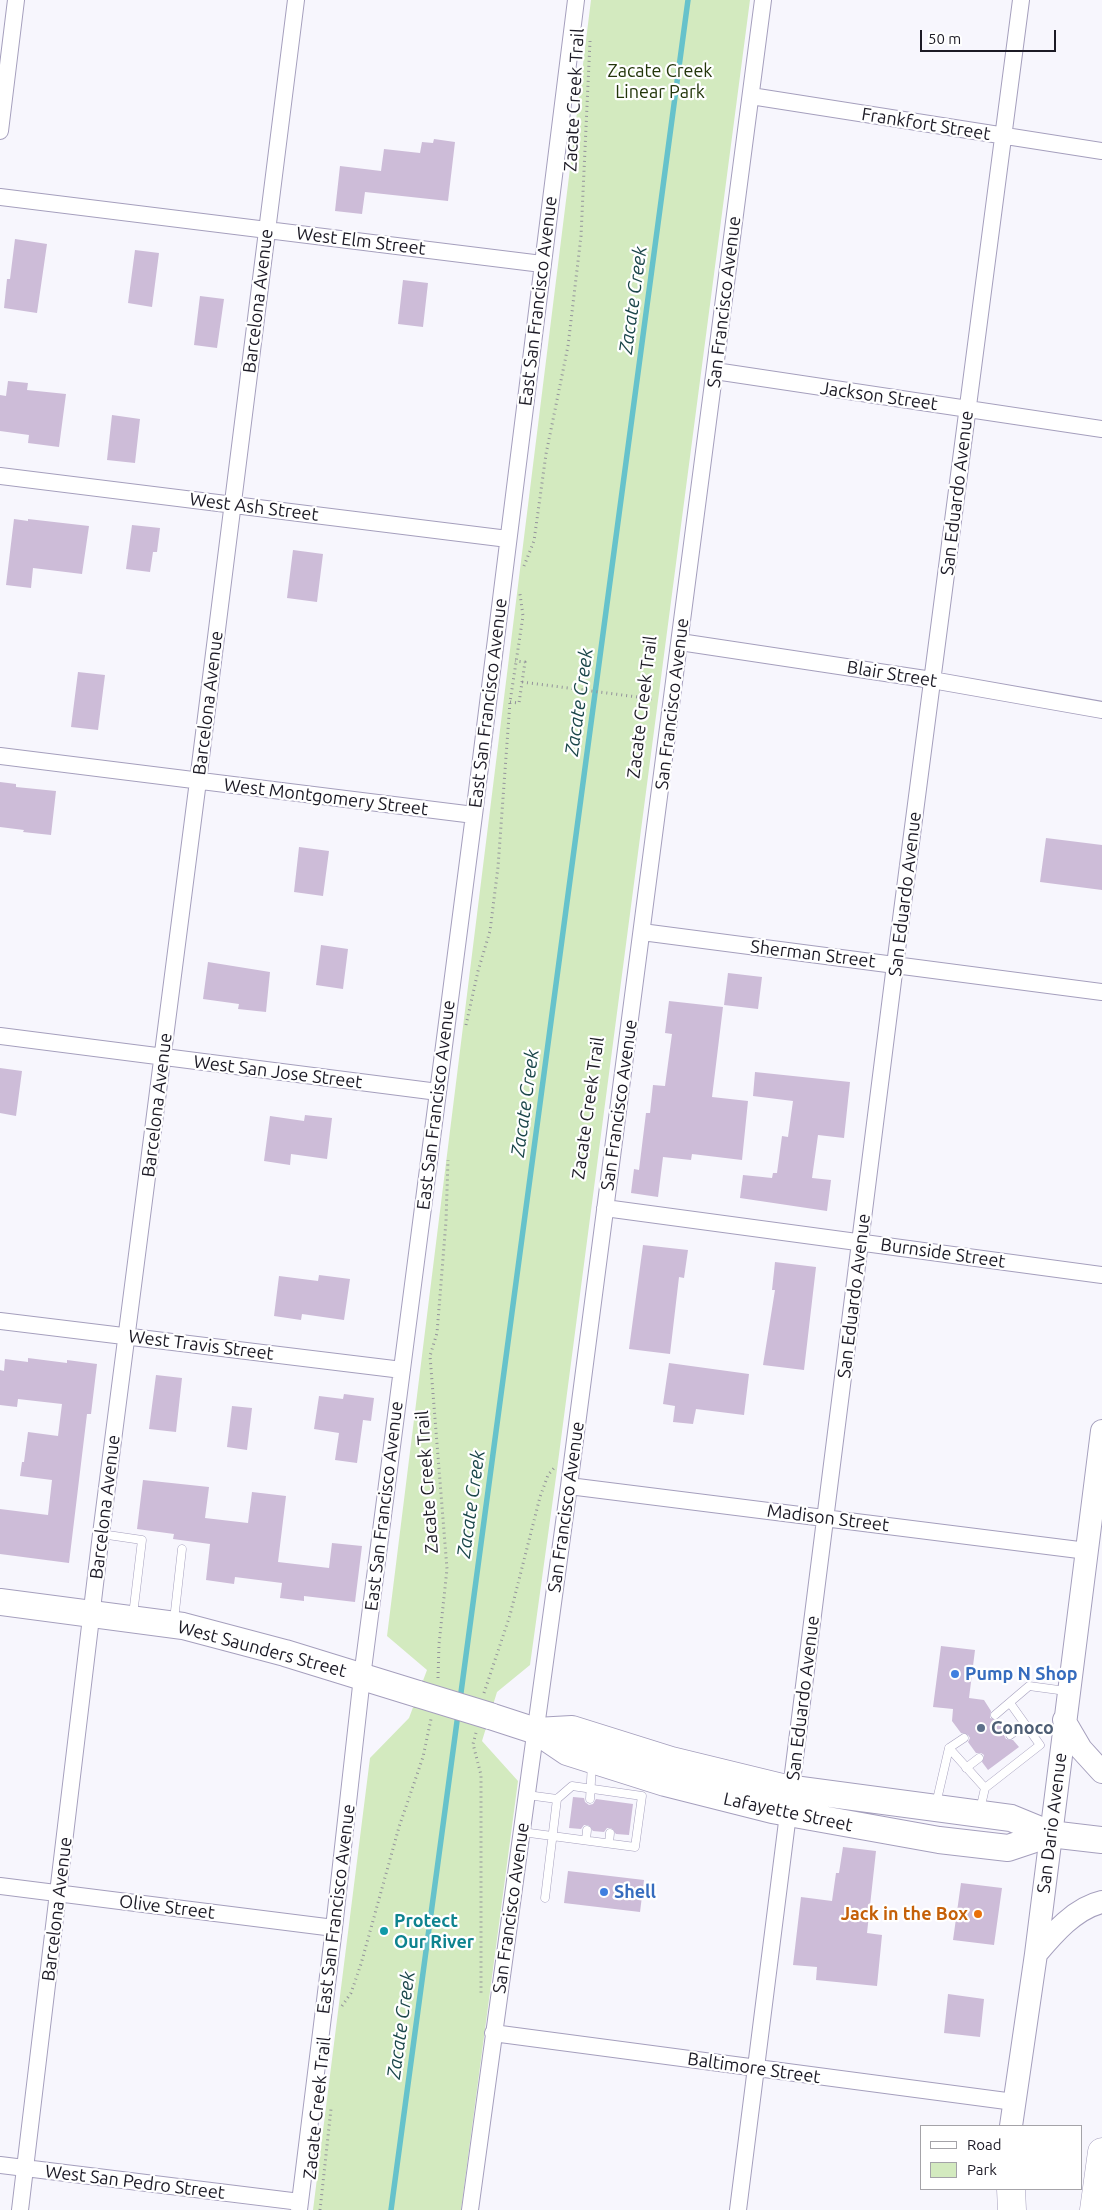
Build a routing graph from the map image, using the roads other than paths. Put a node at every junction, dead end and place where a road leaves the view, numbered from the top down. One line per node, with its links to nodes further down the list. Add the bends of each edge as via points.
1 (16, 0): 7 (street)
2 (296, 0): 11 (street, Barcelona Avenue)
3 (576, 0): 12 (street, East San Francisco Avenue)
4 (763, 0): 6 (street, San Francisco Avenue)
5 (1021, 0): 8 (street, San Eduardo Avenue)
6 (751, 96): 8 (street, Frankfort Street); 13 (street, San Francisco Avenue)
7 (0, 131)
8 (1003, 137): 9 (street, Frankfort Street); 14 (street, San Eduardo Avenue)
9 (1102, 151)
10 (0, 197): 11 (street, West Elm Street)
11 (267, 230): 12 (street, West Elm Street); 17 (street, Barcelona Avenue)
12 (542, 264): 18 (street, East San Francisco Avenue)
13 (715, 371): 14 (street, Jackson Street); 19 (street, San Francisco Avenue)
14 (968, 409): 15 (street, Jackson Street); 20 (street, San Eduardo Avenue)
15 (1102, 429)
16 (0, 476): 17 (street, West Ash Street)
17 (233, 505): 18 (street, West Ash Street); 23 (street, Barcelona Avenue)
18 (508, 539): 24 (street, East San Francisco Avenue)
19 (680, 642): 20 (street, Blair Street); 25 (street, San Francisco Avenue)
20 (932, 680): 21 (street, Blair Street); 26 (street, San Eduardo Avenue)
21 (1102, 710)
22 (0, 756): 23 (street, West Montgomery Street)
23 (198, 781): 24 (street, West Montgomery Street); 29 (street, Barcelona Avenue)
24 (474, 815): 30 (street, East San Francisco Avenue)
25 (642, 932): 26 (street, Sherman Street); 31 (street, San Francisco Avenue)
26 (895, 965): 27 (street, Sherman Street); 32 (street, San Eduardo Avenue)
27 (1102, 992)
28 (0, 1036): 29 (street, West San Jose Street)
29 (163, 1057): 30 (street, West San Jose Street); 35 (street, Barcelona Avenue)
30 (438, 1092): 36 (street, East San Francisco Avenue)
31 (605, 1208): 32 (street, Burnside Street); 38 (street, San Francisco Avenue)
32 (860, 1242): 33 (street, Burnside Street); 39 (street, San Eduardo Avenue)
33 (1102, 1275)
34 (0, 1321): 35 (street, West Travis Street)
35 (127, 1336): 36 (street, West Travis Street); 40 (street, Barcelona Avenue)
36 (402, 1370): 47 (street, East San Francisco Avenue)
37 (1102, 1431): 42 (main road, San Dario Avenue)
38 (569, 1486): 39 (street, Madison Street); 54 (street, San Francisco Avenue)
39 (827, 1518): 42 (street, Madison Street); 70 (street, San Eduardo Avenue)
40 (101, 1534): 44 (street, Barcelona Avenue); 45 (lane, via 142,1540)
41 (182, 1549): 46 (lane)
42 (1086, 1551): 48 (main road, San Dario Avenue)
43 (0, 1602): 44 (main road, West Saunders Street)
44 (92, 1614): 45 (main road, West Saunders Street); 83 (street, Barcelona Avenue)
45 (132, 1619): 46 (main road, West Saunders Street)
46 (173, 1625): 47 (main road, West Saunders Street, via 224,1636)
47 (362, 1677): 50 (main road, West Saunders Street, bridge, via 430,1694); 86 (street, East San Francisco Avenue)
48 (1068, 1692): 49 (lane, via 1028,1686); 52 (main road, San Dario Avenue)
49 (1010, 1703): 51 (lane); 53 (lane)
50 (483, 1715): 54 (main road, Lafayette Street)
51 (994, 1715)
52 (1064, 1720): 57 (main road, San Dario Avenue); 62 (main road, via 1081,1749)
53 (1025, 1724): 55 (lane); 57 (lane)
54 (536, 1731): 60 (main road, Lafayette Street, via 567,1752); 67 (street, San Francisco Avenue); 70 (main road, Lafayette Street, via 572,1729)
55 (1010, 1735)
56 (964, 1738): 58 (lane)
57 (1050, 1745): 64 (lane); 77 (main road, San Dario Avenue)
58 (949, 1748): 61 (lane); 72 (lane)
59 (979, 1758): 61 (lane)
60 (592, 1760): 63 (main road, Lafayette Street); 65 (lane)
61 (966, 1768): 64 (lane)
62 (1102, 1772)
63 (643, 1786): 66 (lane); 70 (main road, Lafayette Street, via 729,1800); 81 (lane, via 635,1847)
64 (985, 1788): 73 (lane)
65 (591, 1789): 66 (lane); 68 (lane, via 572,1786); 69 (lane)
66 (614, 1792): 71 (lane)
67 (527, 1795): 68 (lane); 75 (street, San Francisco Avenue)
68 (557, 1799): 78 (lane)
69 (590, 1799)
70 (790, 1801): 72 (main road, Lafayette Street); 77 (main road, Lafayette Street, via 939,1840 1008,1848); 89 (street, San Eduardo Avenue)
71 (613, 1802)
72 (935, 1809): 73 (main road, Lafayette Street)
73 (979, 1814): 77 (main road, Lafayette Street, via 1012,1818)
74 (587, 1830): 79 (lane)
75 (522, 1832): 78 (lane); 88 (street, San Francisco Avenue)
76 (610, 1833): 81 (lane)
77 (1050, 1834): 80 (main road, Lafayette Street); 87 (main road, San Dario Avenue)
78 (553, 1836): 79 (lane); 84 (lane)
79 (586, 1840): 81 (lane)
80 (1102, 1840)
81 (609, 1844)
82 (0, 1886): 83 (street, Olive Street)
83 (59, 1894): 86 (street, Olive Street); 94 (street, Barcelona Avenue)
84 (545, 1898)
85 (1102, 1902): 87 (main road, via 1092,1904 1074,1917 1055,1932)
86 (334, 1928): 97 (street, East San Francisco Avenue)
87 (1036, 1954): 90 (main road, San Dario Avenue)
88 (493, 2033): 89 (street, Baltimore Street); 99 (street, San Francisco Avenue)
89 (756, 2068): 90 (street, Baltimore Street); 100 (street, San Eduardo Avenue)
90 (1014, 2102): 91 (main road, San Dario Avenue)
91 (1011, 2125)
92 (1102, 2152): 103 (highway)
93 (0, 2165): 94 (street, West San Pedro Street)
94 (25, 2168): 97 (street, West San Pedro Street); 98 (street, Barcelona Avenue)
95 (1003, 2190): 101 (main road)
96 (1010, 2190): 102 (highway)
97 (300, 2206)
98 (20, 2210)
99 (470, 2210)
100 (738, 2210)
101 (1001, 2210)
102 (1012, 2210)
103 (1094, 2210)

